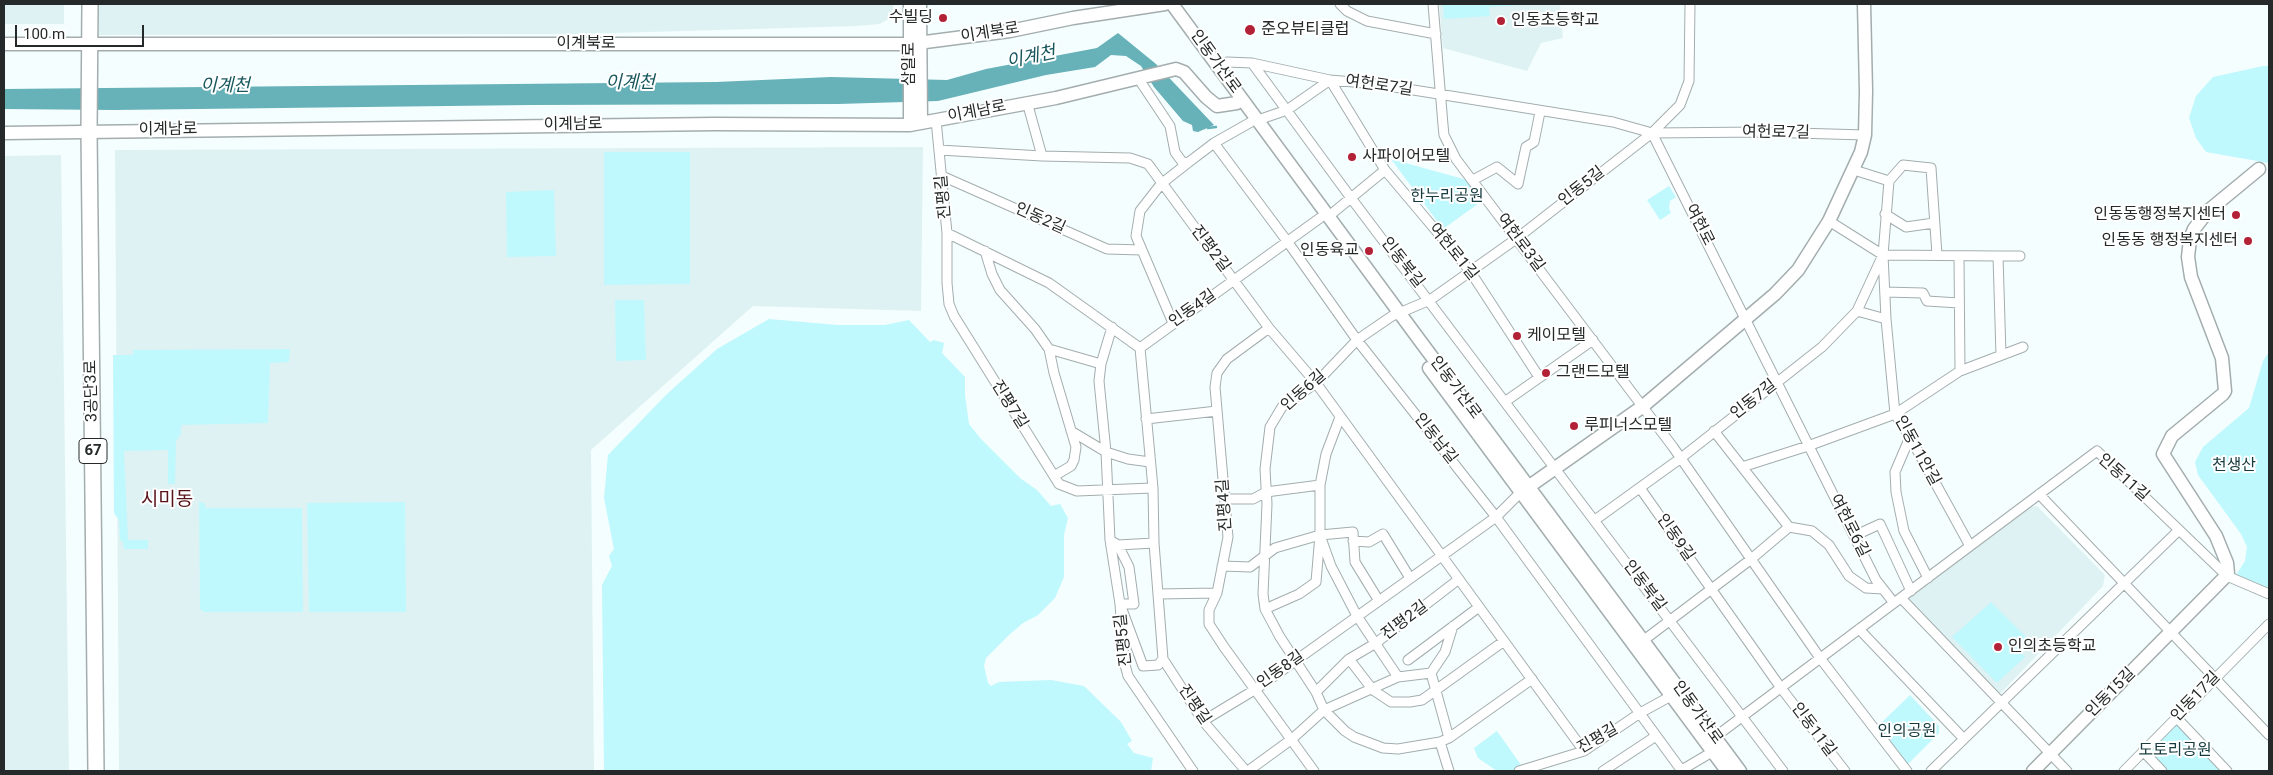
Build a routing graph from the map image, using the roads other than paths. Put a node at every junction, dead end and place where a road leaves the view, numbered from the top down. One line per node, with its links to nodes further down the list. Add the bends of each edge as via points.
1 (90, 4): 10 (main road, 67)
2 (910, 4): 12 (street, 삼일로)
3 (920, 4): 12 (street, 삼일로)
4 (1167, 4): 12 (street, 이계북로); 14 (street, 인동가산로); 19 (street, 인동가산로)
5 (1340, 4): 9 (street, via 1368,21)
6 (1433, 4): 9 (street, 여헌로3길)
7 (1690, 4): 27 (street, 인동5길, via 1689,81 1680,104)
8 (1864, 4): 28 (street)
9 (1436, 34): 17 (street, 여헌로3길)
10 (90, 43): 11 (street, 이계북로); 12 (street, 이계북로); 25 (main road, 67)
11 (4, 44)
12 (915, 44): 24 (street, 삼일로)
13 (1252, 63): 14 (street, 여헌로7길, via 1227,62); 16 (street, 여헌로7길); 20 (street, 인동북길)
14 (1219, 67): 23 (street, 인동가산로)
15 (1138, 78): 18 (street, 이계남로); 19 (street, 이계남로, via 1176,69 1184,72 1217,106); 32 (street, via 1170,126 1175,152 1182,163)
16 (1330, 80): 17 (street, 여헌로7길, via 1376,84); 20 (street); 34 (street, 여헌로1길)
17 (1442, 96): 21 (street, 여헌로7길); 37 (street, 여헌로3길, via 1444,135 1456,159)
18 (1028, 102): 22 (street, 이계남로); 31 (street)
19 (1237, 103): 23 (street, 인동가산로)
20 (1288, 110): 23 (street); 40 (street, 인동북길)
21 (1540, 112): 27 (street, 여헌로7길, via 1613,122); 37 (street, via 1534,142 1526,147 1518,184 1497,166)
22 (936, 120): 24 (street, 이계남로); 30 (street, 진평길)
23 (1255, 121): 29 (street); 42 (street, 인동가산로)
24 (916, 124): 25 (street, 이계남로)
25 (89, 132): 26 (street, 이계남로); 174 (main road, 3공단3로 / 67)
26 (4, 133)
27 (1652, 133): 28 (street, 여헌로7길); 46 (street, 인동5길); 62 (street, 여헌로)
28 (1864, 135): 35 (street)
29 (1214, 143): 32 (street); 47 (street, 인동남길)
30 (939, 150): 31 (street, 진평2길); 36 (street, 진평길)
31 (1042, 156): 39 (street, 진평2길, via 1140,160 1148,164)
32 (1189, 162): 39 (street)
33 (2259, 169): 116 (street, via 2208,211 2190,239 2191,277 2222,358 2225,391 2172,436 2163,454 2218,541 2228,567)
34 (1385, 170): 40 (street); 55 (street, 여헌로1길)
35 (1854, 170): 38 (street); 43 (street)
36 (942, 176): 45 (street, 진평길); 48 (street, 인동2길, via 1107,249)
37 (1473, 180): 46 (street, 여헌로3길)
38 (1889, 181): 41 (street); 44 (street, via 1902,165 1931,168)
39 (1161, 184): 48 (street, via 1140,210 1136,236); 56 (street, 진평2길)
40 (1351, 198): 42 (street, 인동4길); 58 (street, 인동북길)
41 (1885, 214): 44 (street, via 1906,227); 51 (street)
42 (1324, 217): 47 (street, 인동4길); 61 (street, 인동가산로)
43 (1829, 221): 51 (street); 62 (street, via 1798,270)
44 (1934, 223): 50 (street)
45 (947, 233): 49 (street, 진평길); 93 (street, 진평7길, via 947,283 954,316)
46 (1516, 239): 55 (street, 인동5길); 68 (street, 여헌로3길)
47 (1287, 241): 56 (street, 인동4길); 67 (street, 인동남길)
48 (1142, 250): 64 (street)
49 (985, 251): 65 (street, 진평길, via 1049,283); 70 (street, via 1000,290)
50 (1937, 254): 51 (street); 52 (street)
51 (1883, 255): 57 (street, 인동11안길); 60 (street, 인동7길)
52 (1959, 256): 53 (street); 59 (street)
53 (1998, 256): 54 (street); 72 (street)
54 (2020, 256)
55 (1470, 271): 58 (street, 인동5길); 75 (street, 여헌로1길)
56 (1234, 281): 64 (street, 인동4길); 66 (street, 진평2길)
57 (1884, 292): 59 (street, via 1923,293 1927,301); 63 (street, 인동11안길)
58 (1430, 300): 61 (street, 인동5길); 78 (street, 인동북길)
59 (1959, 303): 74 (street)
60 (1857, 311): 63 (street); 76 (street, 인동7길, via 1822,347)
61 (1396, 315): 67 (street, 인동6길); 98 (street, 인동가산로)
62 (1744, 319): 76 (street, 여헌로6길); 79 (street)
63 (1886, 319): 81 (street, 인동11안길)
64 (1173, 323): 71 (street, 인동4길)
65 (1112, 327): 71 (street, 진평길); 73 (street)
66 (1269, 328): 77 (street, 진평2길); 80 (street, 진평4길, via 1227,358 1217,373)
67 (1357, 340): 77 (street, 인동6길); 102 (street, 인동남길)
68 (1593, 340): 75 (street); 79 (street, 여헌로3길)
69 (2022, 347): 72 (street)
70 (1049, 348): 73 (street); 84 (street)
71 (1140, 348): 83 (street, 진평길)
72 (2002, 355): 74 (street)
73 (1101, 364): 88 (street, via 1099,394)
74 (1960, 371): 81 (street)
75 (1539, 377): 78 (street)
76 (1776, 383): 85 (street, 인동7길); 87 (street, 여헌로6길)
77 (1316, 384): 82 (street, 진평2길); 99 (street, 인동6길, via 1282,407 1270,427)
78 (1506, 401): 91 (street, 인동북길)
79 (1642, 407): 89 (street); 91 (street)
80 (1217, 411): 83 (street); 101 (street, 진평4길)
81 (1895, 414): 86 (street, 인동11안길); 87 (street)
82 (1340, 417): 94 (street, via 1326,454); 112 (street, 진평2길)
83 (1146, 419): 90 (street, 진평길)
84 (1071, 431): 88 (street); 93 (street, via 1076,446 1074,460 1065,471)
85 (1714, 432): 89 (street, 인동7길); 92 (street)
86 (1910, 437): 111 (street, 인동11안길); 118 (street, via 1895,472 1896,492 1904,532)
87 (1808, 446): 92 (street); 108 (street, 여헌로6길)
88 (1106, 452): 90 (street); 97 (street)
89 (1681, 458): 96 (street, 인동7길); 114 (street)
90 (1150, 462): 95 (street, 진평길)
91 (1555, 467): 98 (street); 103 (street, 인동북길)
92 (1742, 467): 104 (street)
93 (1054, 476): 97 (street, 진평7길, via 1069,490)
94 (1320, 486): 99 (street); 106 (street)
95 (1153, 488): 97 (street, 진평7길); 110 (street, 진평길)
96 (1640, 488): 103 (street, 인동7길); 121 (street, 인동9길)
97 (1106, 489): 109 (street, 진평5길)
98 (1525, 489): 102 (street, 인동8길); 138 (street, 인동가산로); 155 (street, 인동가산로)
99 (1266, 492): 101 (street, via 1253,499); 113 (street, 인동6길)
100 (2039, 494): 105 (street, 인동11길, via 2097,450); 111 (street, 인동11길); 120 (street)
101 (1226, 499): 115 (street, 진평4길, via 1228,537)
102 (1496, 517): 112 (street, 인동8길); 158 (street, 인동남길)
103 (1595, 520): 133 (street, 인동북길)
104 (1789, 527): 114 (street); 122 (street, via 1812,531 1829,545 1849,576 1866,588)
105 (2179, 530): 116 (street); 120 (street)
106 (1320, 535): 107 (street); 113 (street, via 1275,548); 131 (street, via 1316,582 1299,594); 132 (street, via 1331,566)
107 (1353, 536): 117 (street, via 1369,542 1383,534); 127 (street, via 1355,562)
108 (1854, 536): 122 (street, 여헌로6길); 123 (street, via 1880,524)
109 (1114, 543): 110 (street); 129 (street, 진평5길); 129 (street, via 1129,567 1134,604)
110 (1154, 543): 125 (street, 진평길)
111 (1970, 546): 118 (street, 인동11길)
112 (1441, 556): 117 (street, 인동8길); 119 (street, 진평2길)
113 (1263, 558): 115 (street, via 1250,568); 131 (street, 인동6길)
114 (1750, 560): 121 (street); 141 (street)
115 (1222, 566): 124 (street, 진평4길)
116 (2227, 576): 126 (street); 137 (street, 인동15길)
117 (1410, 578): 127 (street, 인동8길)
118 (1928, 578): 123 (street, 인동11길)
119 (1459, 580): 130 (street, 진평2길); 140 (street, 진평2길)
120 (2124, 583): 137 (street); 156 (street)
121 (1711, 588): 133 (street); 151 (street, 인동9길)
122 (1883, 589): 128 (street, 여헌로6길)
123 (1910, 590): 128 (street, 인동11길)
124 (1217, 593): 125 (street); 150 (street, 진평4길, via 1209,610 1209,624)
125 (1158, 594): 142 (street, 진평길)
126 (2269, 594)
127 (1379, 600): 132 (street, 인동8길)
128 (1898, 600): 136 (street, 인동11길); 156 (street)
129 (1120, 604): 142 (street, via 1143,666 1158,665); 175 (street, 진평5길, via 1128,676)
130 (1479, 607): 135 (street, 진평2길); 139 (street, 진평2길)
131 (1265, 609): 145 (street, 인동6길)
132 (1357, 616): 140 (street); 145 (street, 인동8길)
133 (1670, 620): 138 (street); 159 (street, 인동북길)
134 (2269, 624): 148 (street, 인동17길)
135 (1453, 626): 144 (street, 진평2길); 146 (street, via 1445,652)
136 (1859, 629): 141 (street, 인동11길); 167 (street)
137 (2171, 632): 148 (street); 172 (street, 인동15길)
138 (1644, 640): 164 (street, 인동가산로)
139 (1504, 641): 149 (street, 진평2길); 153 (street)
140 (1376, 643): 143 (street, 진평2길); 147 (street)
141 (1820, 658): 151 (street, 인동11길); 186 (street)
142 (1163, 659): 161 (street, 진평길)
143 (1349, 659): 152 (street); 154 (street, 진평2길)
144 (1408, 660)
145 (1295, 661): 150 (street, 인동8길); 154 (street)
146 (1431, 673): 147 (street); 153 (street)
147 (1398, 677): 152 (street)
148 (2214, 678): 160 (street, 인동17길); 162 (street)
149 (1532, 680): 165 (street); 169 (street, 진평2길)
150 (1256, 688): 161 (street, 인동8길); 166 (street, 진평4길)
151 (1781, 688): 159 (street, 인동11길); 185 (street, 인동11길)
152 (1373, 690): 153 (street, via 1391,702 1422,700); 157 (street)
153 (1436, 691): 165 (street)
154 (1316, 692): 157 (street)
155 (1671, 696): 158 (street, 진평길); 171 (street, 인동가산로)
156 (2002, 702): 167 (street); 172 (street)
157 (1324, 710): 166 (street); 168 (street, via 1354,737 1383,748)
158 (1640, 714): 163 (street, 인동남길); 169 (street, 진평길)
159 (1742, 717): 164 (street, 인동11길); 184 (street, 인동북길)
160 (2176, 717): 170 (street, 인동17길); 192 (street)
161 (1203, 721): 176 (street, 진평길)
162 (2269, 735)
163 (1656, 736): 180 (street); 181 (street, 인동남길)
164 (1715, 737): 183 (street, 인동가산로)
165 (1449, 738): 168 (street)
166 (1292, 739): 176 (street, 진평길); 177 (street, 진평4길)
167 (1964, 739): 187 (street)
168 (1440, 742): 178 (street)
169 (1584, 750): 173 (street, 진평길)
170 (2144, 751): 190 (street, 인동17길); 191 (street)
171 (1712, 752): 181 (street); 182 (street, 인동가산로)
172 (2051, 754): 188 (street, 인동15길); 189 (street)
173 (1533, 769): 179 (street, 진평길)
174 (96, 771)
175 (1193, 771)
176 (1247, 771)
177 (1314, 771)
178 (1449, 771)
179 (1519, 771)
180 (1603, 771)
181 (1681, 771)
182 (1727, 771)
183 (1740, 771)
184 (1783, 771)
185 (1845, 771)
186 (1908, 771)
187 (1931, 771)
188 (2033, 771)
189 (2067, 771)
190 (2124, 771)
191 (2162, 771)
192 (2227, 771)

